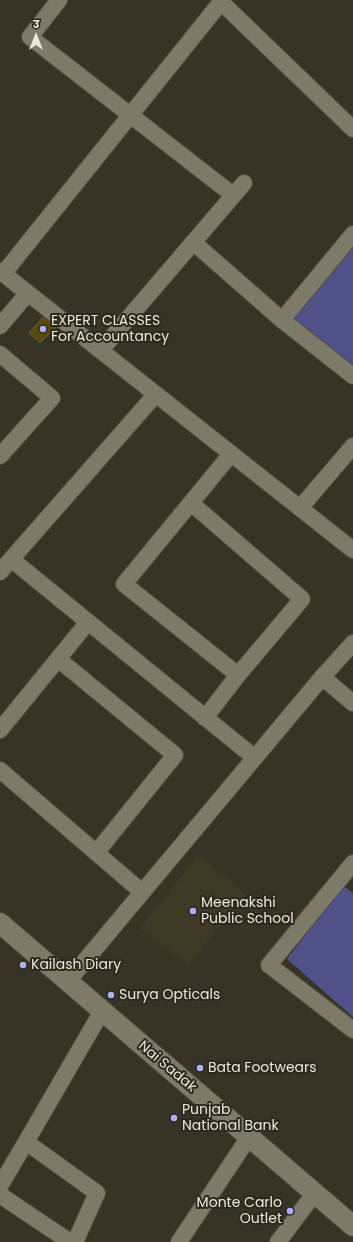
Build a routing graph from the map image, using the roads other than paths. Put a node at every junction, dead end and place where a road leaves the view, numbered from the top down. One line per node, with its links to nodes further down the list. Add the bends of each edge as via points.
1 (59, 0): 2 (street, via 30,37)
2 (131, 115): 3 (street, via 222,2); 5 (street); 8 (street)
3 (353, 129)
4 (244, 183): 5 (street)
5 (234, 195): 7 (street)
6 (353, 234): 10 (street)
7 (193, 242): 10 (street); 12 (street)
8 (2, 272): 9 (street)
9 (28, 293): 11 (street); 12 (street)
10 (282, 320): 14 (street)
11 (0, 326)
12 (101, 350): 15 (street)
13 (0, 354): 18 (street, via 52,398)
14 (353, 376)
15 (156, 394): 17 (street); 22 (street)
16 (353, 446): 20 (street)
17 (231, 454): 19 (street); 20 (street)
18 (0, 456)
19 (191, 503): 27 (street, via 302,599); 27 (street, via 124,584)
20 (300, 508): 21 (street)
21 (353, 550)
22 (12, 559): 23 (street); 24 (street)
23 (0, 572)
24 (88, 622): 26 (street); 30 (street)
25 (353, 643): 28 (street)
26 (58, 659): 31 (street); 34 (street, via 175,755)
27 (238, 675): 30 (street)
28 (324, 675): 29 (street, via 328,682); 32 (street)
29 (353, 703)
30 (205, 718): 32 (street)
31 (0, 730)
32 (255, 758): 36 (street)
33 (0, 770): 34 (street)
34 (96, 853): 36 (street)
35 (352, 867): 40 (street, via 269,965)
36 (142, 892): 38 (street)
37 (0, 923): 38 (street, Nai Sadak)
38 (68, 981): 39 (street, Nai Sadak)
39 (102, 1011): 41 (street, Nai Sadak); 42 (street)
40 (353, 1030)
41 (249, 1137): 44 (street, Nai Sadak); 49 (street)
42 (26, 1142): 43 (street); 48 (street, via 97,1193)
43 (0, 1186)
44 (314, 1194): 46 (street, Nai Sadak); 50 (street)
45 (0, 1195): 47 (street)
46 (353, 1226)
47 (70, 1242)
48 (75, 1242)
49 (179, 1242)
50 (278, 1242)

